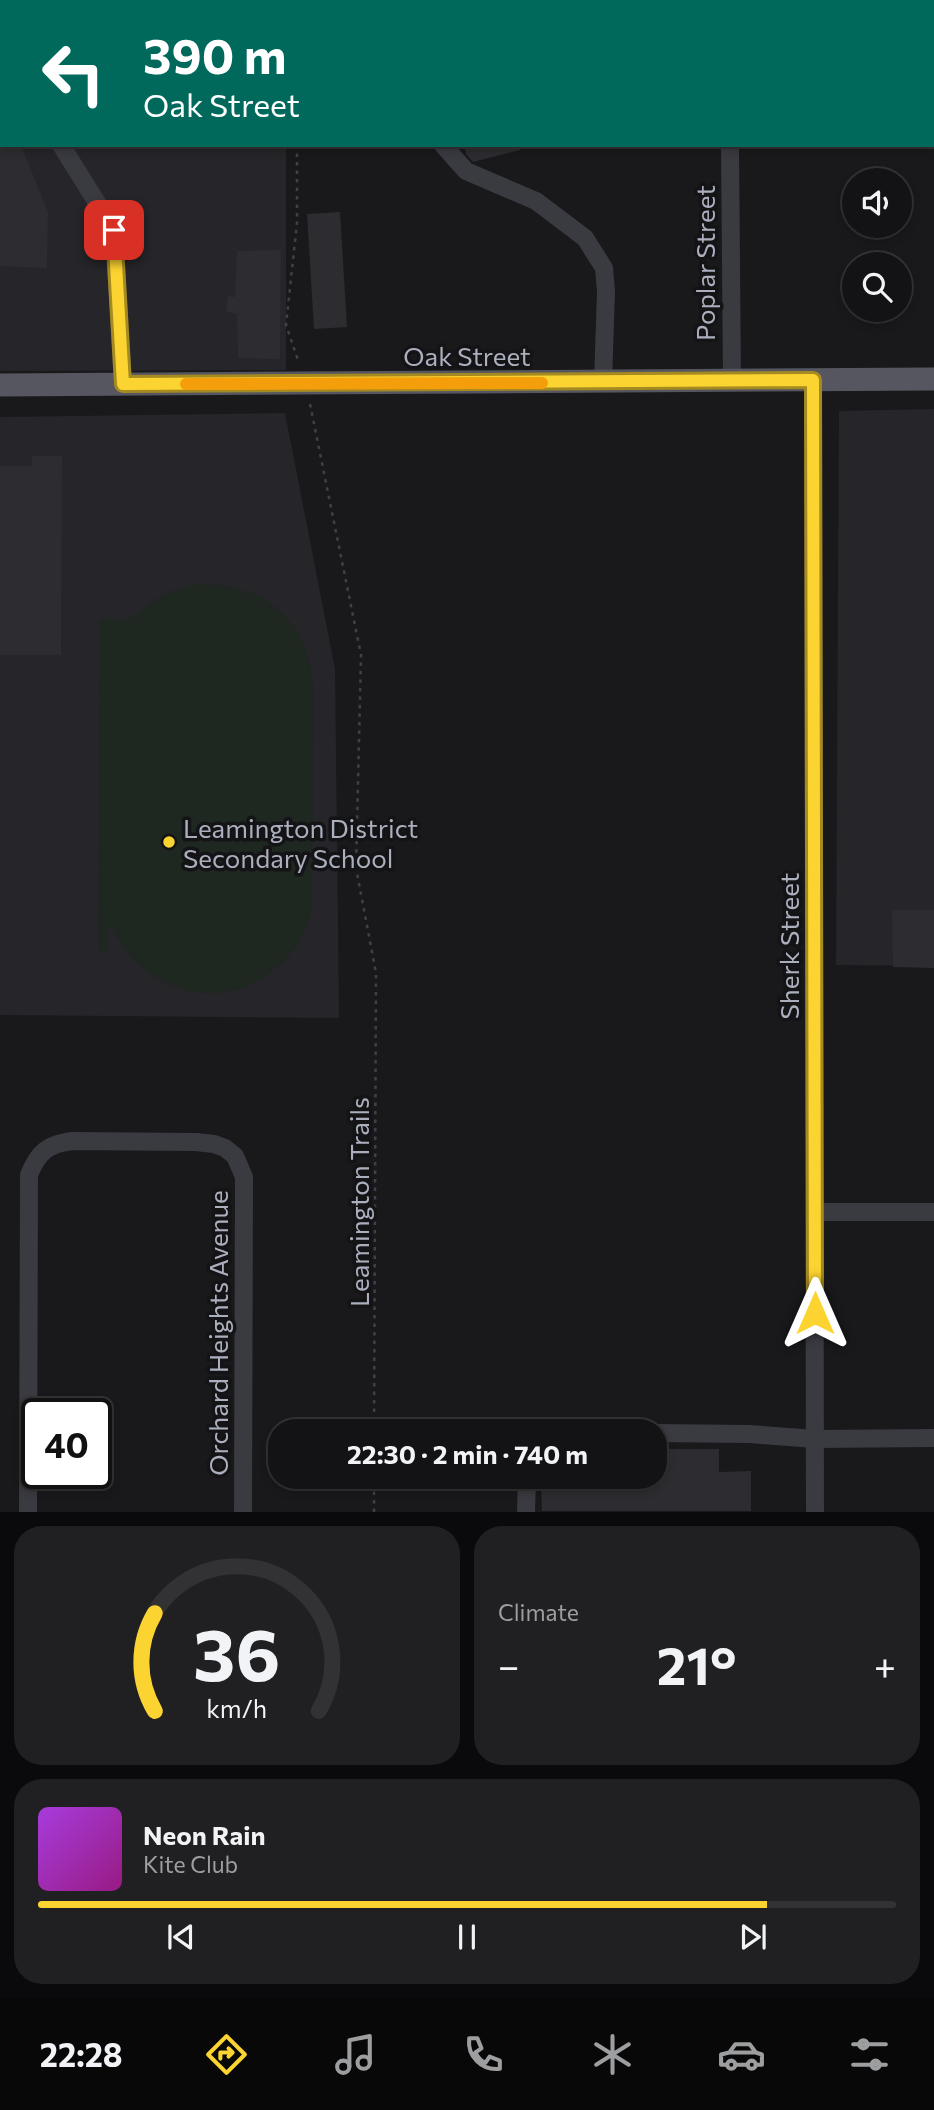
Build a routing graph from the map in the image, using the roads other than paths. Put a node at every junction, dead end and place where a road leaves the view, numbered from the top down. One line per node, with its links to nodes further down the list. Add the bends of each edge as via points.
1 (62, 147): 8 (street, via 114,230)
2 (445, 147): 6 (street, via 466,172 536,201 585,238 604,268)
3 (730, 147): 7 (street, Poplar Street)
4 (934, 379): 5 (main road, Oak Street)
5 (813, 380): 7 (main road, Oak Street); 10 (street, Sherk Street)
6 (603, 382): 7 (main road, Oak Street); 8 (main road, Oak Street)
7 (732, 382)
8 (123, 384): 9 (main road, Oak Street)
9 (0, 385)
10 (815, 1212): 11 (street); 14 (street, Sherk Street)
11 (934, 1212)
12 (667, 1433): 14 (street)
13 (934, 1438): 14 (street)
14 (815, 1439): 19 (street, Sherk Street)
15 (527, 1489): 18 (street)
16 (28, 1511): 17 (street, Orchard Heights Avenue, via 29,1175 44,1149 72,1141 196,1142 225,1148 235,1156 244,1177)
17 (243, 1511)
18 (526, 1511)
19 (815, 1511)

